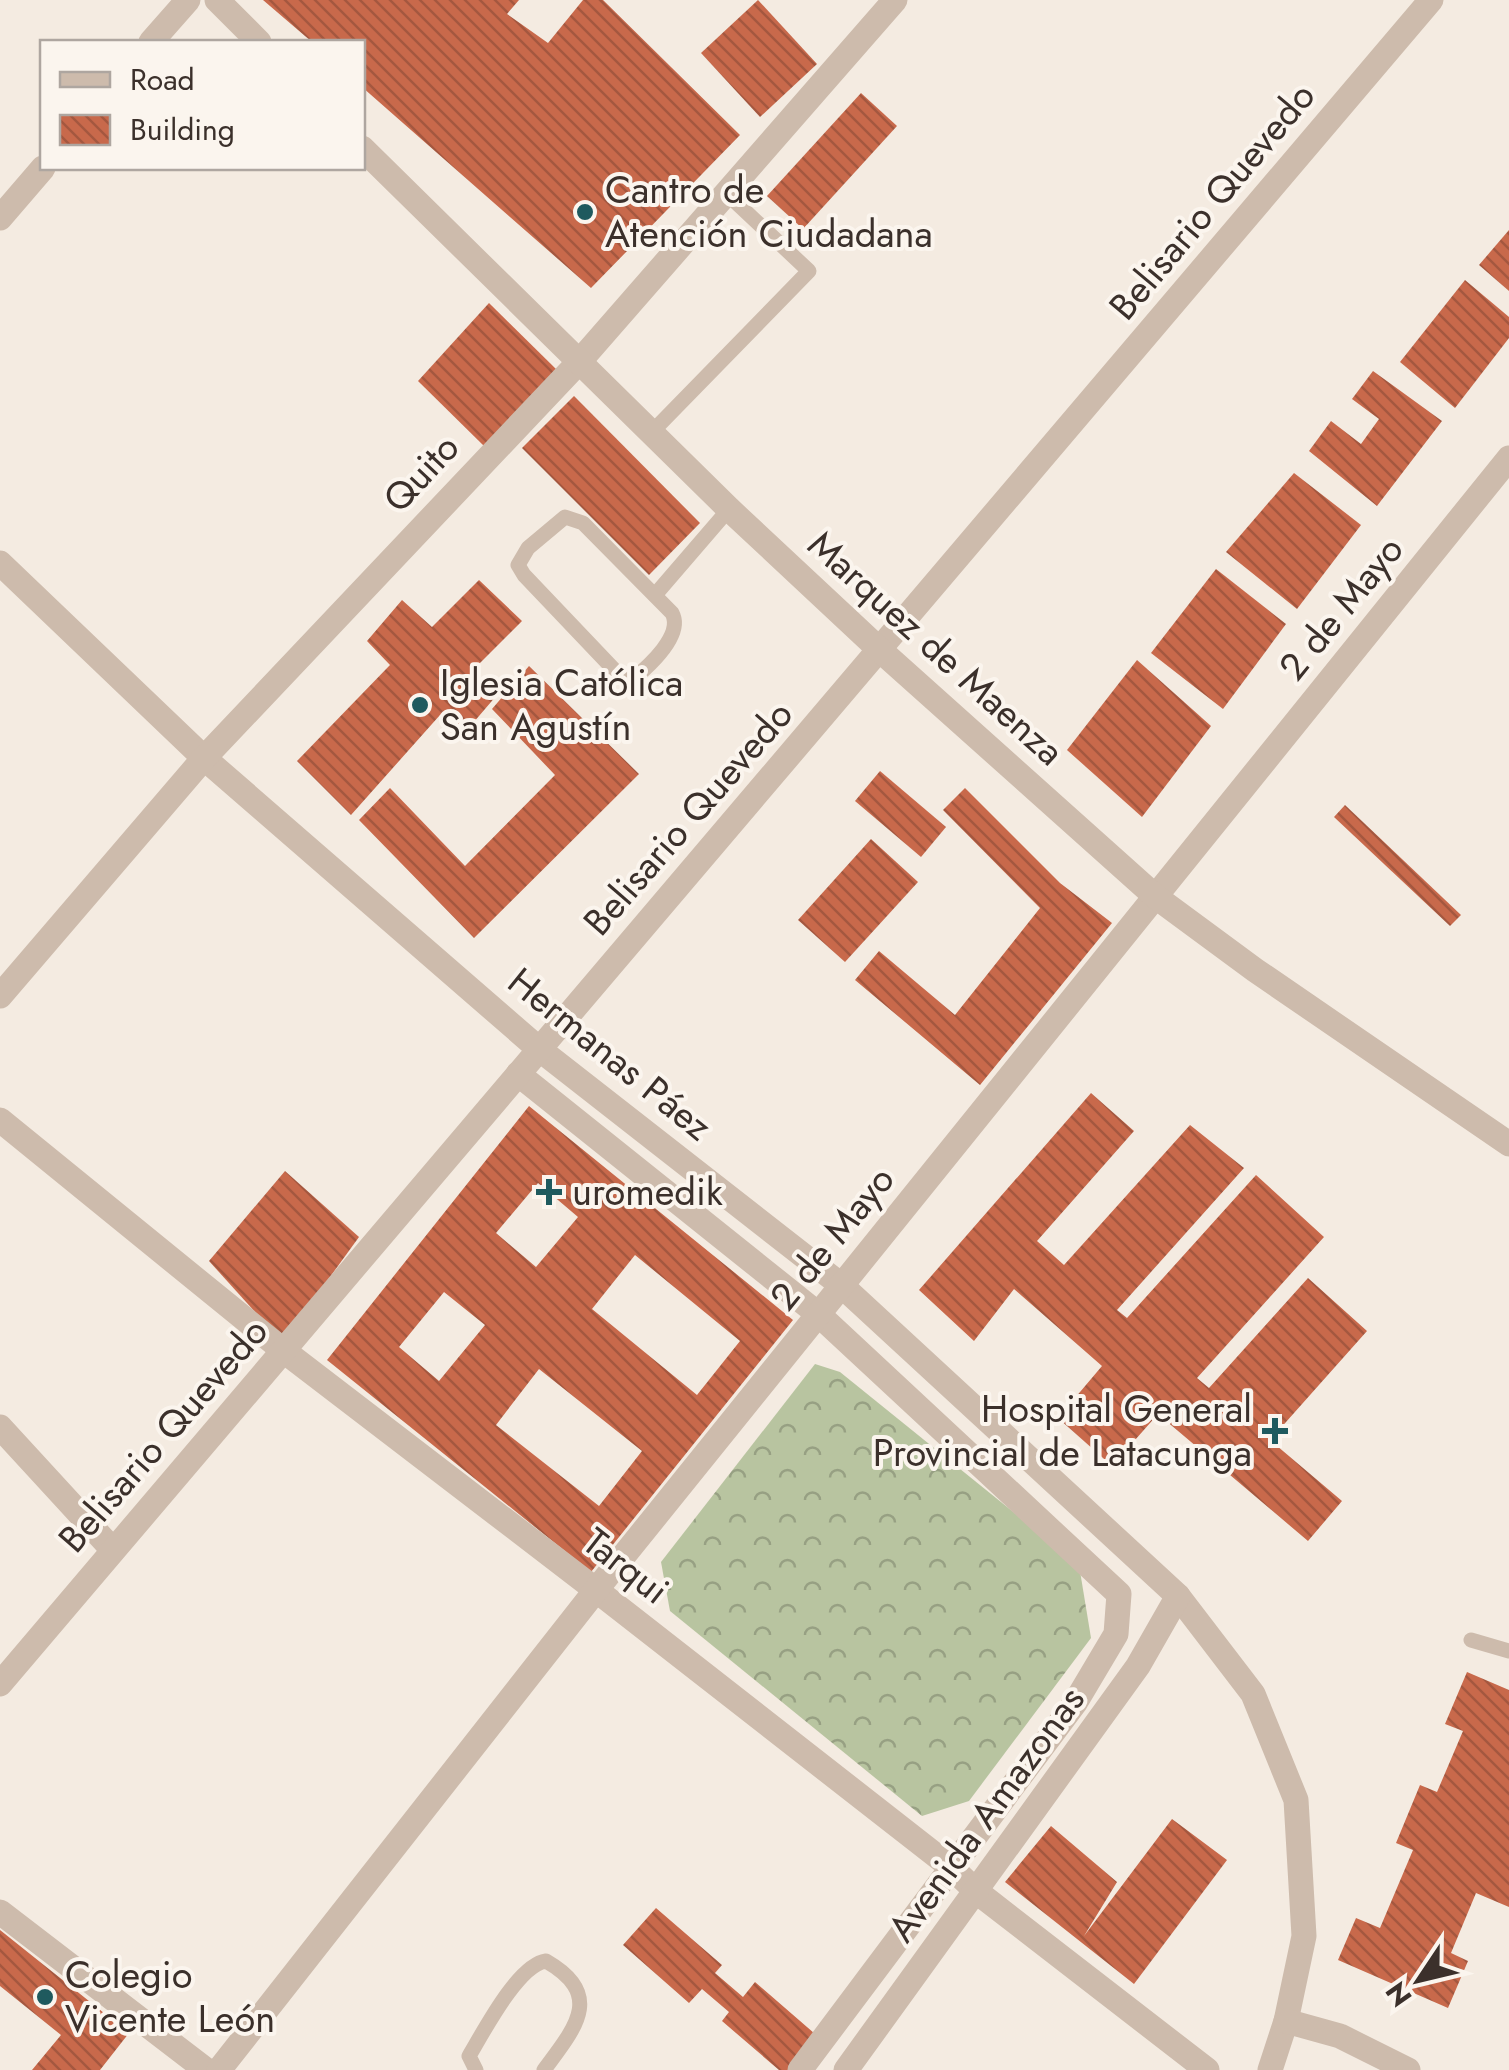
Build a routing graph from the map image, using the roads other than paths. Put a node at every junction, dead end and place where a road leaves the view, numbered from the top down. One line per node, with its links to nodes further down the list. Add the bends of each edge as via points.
1 (188, 0): 5 (street)
2 (217, 0): 6 (street)
3 (895, 0): 9 (street, Quito)
4 (1432, 0): 17 (street, Belisario Quevedo)
5 (153, 40)
6 (257, 40)
7 (365, 151): 11 (street, Marquez de Maenza)
8 (42, 170): 10 (street)
9 (725, 192): 11 (street, Quito); 12 (lane, via 809,270)
10 (0, 218)
11 (579, 362): 12 (street, Marquez de Maenza); 18 (street, Quito)
12 (652, 432): 14 (street, Marquez de Maenza)
13 (1509, 458): 19 (street, 2 de Mayo)
14 (730, 509): 16 (lane); 17 (street, Marquez de Maenza)
15 (0, 563): 18 (street, Hermanas Páez)
16 (655, 595): 16 (lane, via 677,621 675,634 629,681 518,565 556,522 570,517)
17 (881, 651): 19 (street, Marquez de Maenza); 21 (street, Belisario Quevedo)
18 (204, 758): 20 (street, Quito); 21 (street, Hermanas Páez)
19 (1156, 897): 24 (street, Marquez de Maenza); 25 (street, 2 de Mayo)
20 (0, 996)
21 (539, 1049): 22 (street, Belisario Quevedo); 25 (street, Hermanas Páez)
22 (518, 1074): 26 (street, Hermanas Páez); 27 (street, Belisario Quevedo)
23 (0, 1120): 27 (street, Tarqui)
24 (1509, 1144)
25 (841, 1285): 26 (street, 2 de Mayo); 32 (street, Hermanas Páez)
26 (818, 1314): 30 (street, 2 de Mayo); 31 (street, Hermanas Páez)
27 (284, 1352): 29 (street, Belisario Quevedo); 30 (street, Tarqui)
28 (0, 1428): 29 (street)
29 (113, 1550): 35 (street, Belisario Quevedo)
30 (596, 1590): 36 (street, Tarqui); 41 (street, 2 de Mayo)
31 (1119, 1594): 36 (street, Avenida Amazonas, via 1116,1634 1075,1704)
32 (1178, 1596): 37 (street, Avenida Amazonas, via 1138,1666); 39 (street, Hermanas Páez, via 1253,1694 1296,1800 1304,1936)
33 (1471, 1640): 34 (lane)
34 (1509, 1652)
35 (0, 1684)
36 (952, 1868): 37 (street, Tarqui); 44 (street, Avenida Amazonas)
37 (977, 1892): 45 (street, Avenida Amazonas); 46 (street, Tarqui)
38 (0, 1912): 40 (street)
39 (1286, 2021): 47 (street, Hermanas Páez); 48 (street, via 1340,2036)
40 (206, 2070)
41 (219, 2070)
42 (476, 2070): 43 (lane, via 469,2056 492,2017 530,1966 546,1961 564,1971 580,1994 581,2015)
43 (544, 2070)
44 (800, 2070)
45 (846, 2070)
46 (1206, 2070)
47 (1270, 2070)
48 (1408, 2070)

